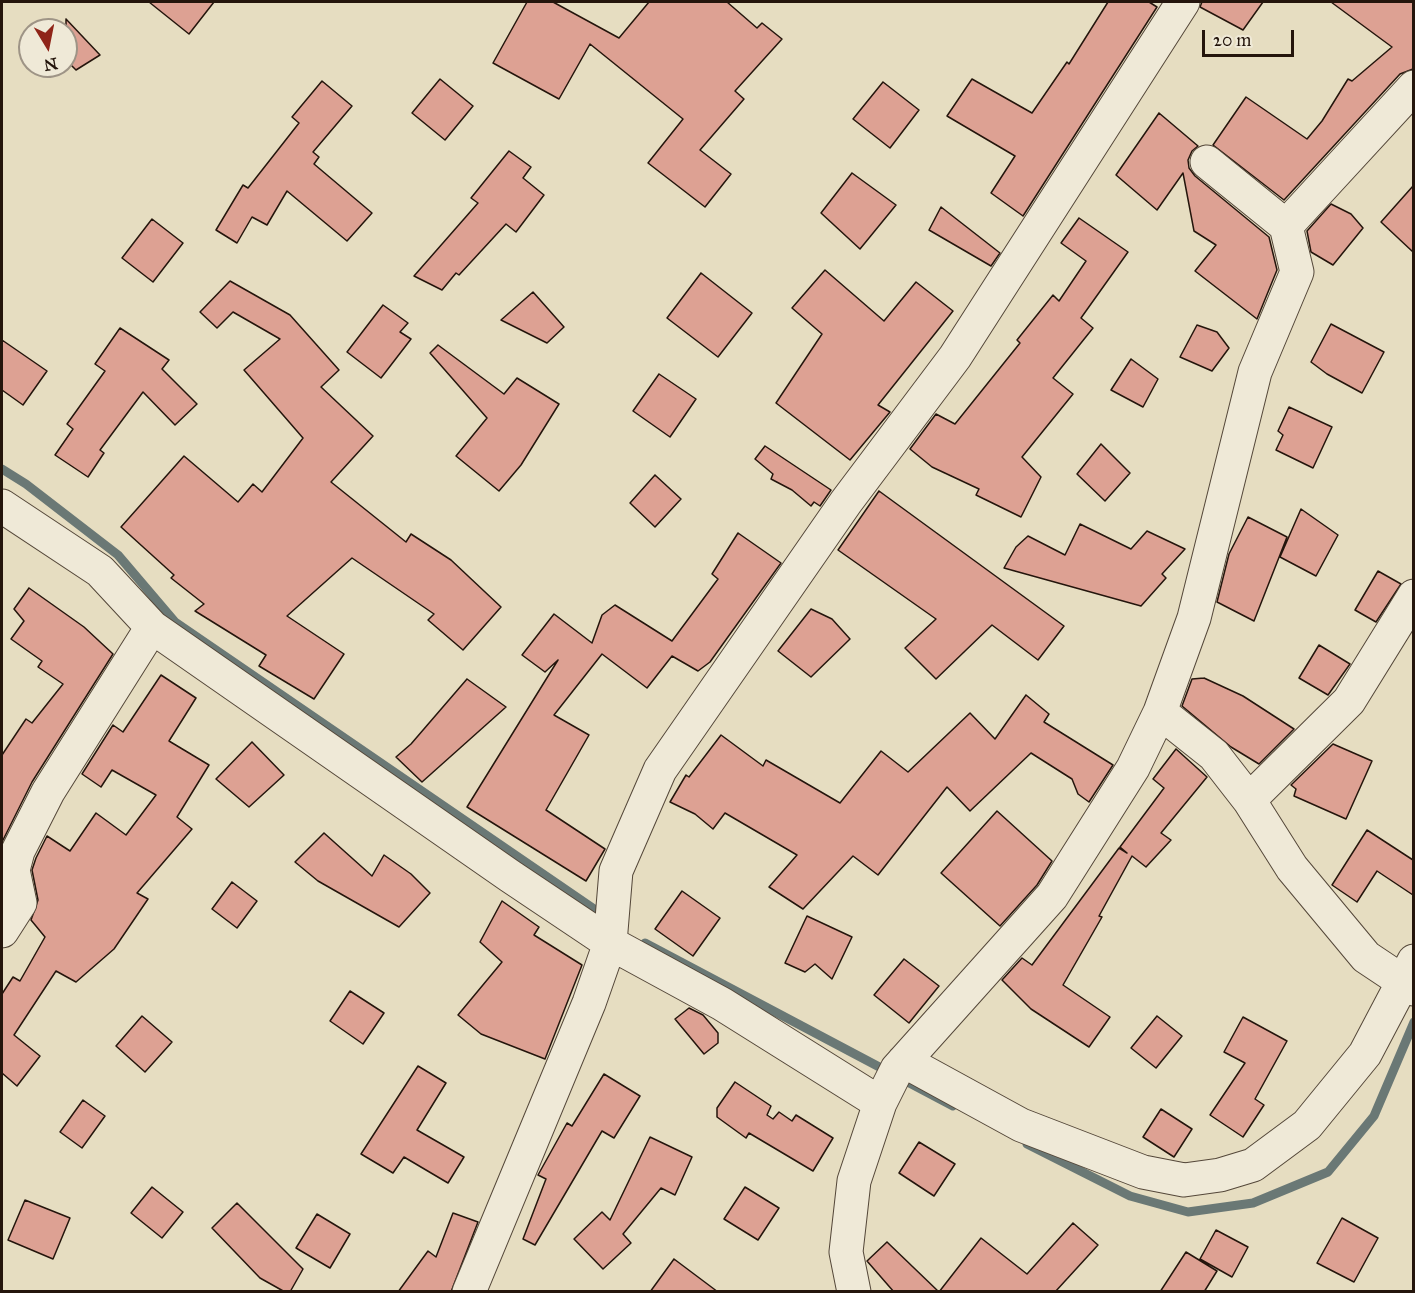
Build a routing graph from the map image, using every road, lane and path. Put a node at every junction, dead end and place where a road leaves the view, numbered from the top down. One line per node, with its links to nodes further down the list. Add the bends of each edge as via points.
1 (1183, 2): 11 (street, via 956,357 846,501 660,770 616,871)
2 (1413, 87): 4 (street)
3 (1207, 162): 4 (street)
4 (1286, 226): 8 (street, via 1297,272 1255,372 1194,618)
5 (2, 506): 7 (street, via 100,571)
6 (1413, 596): 9 (street, via 1349,701)
7 (152, 627): 10 (street, via 48,792 18,851 13,870 20,903); 11 (street)
8 (1160, 712): 9 (street, via 1214,755); 13 (street, via 1133,768 1052,896 936,1022)
9 (1249, 800): 12 (street, via 1292,868 1366,957)
10 (2, 931)
11 (610, 943): 13 (street, via 722,1004); 14 (street, via 589,1003)
12 (1409, 978): 13 (street, via 1365,1054 1307,1125 1253,1165 1184,1180 1143,1172)
13 (892, 1080): 15 (street, via 854,1181 846,1252)
14 (469, 1292)
15 (854, 1292)

